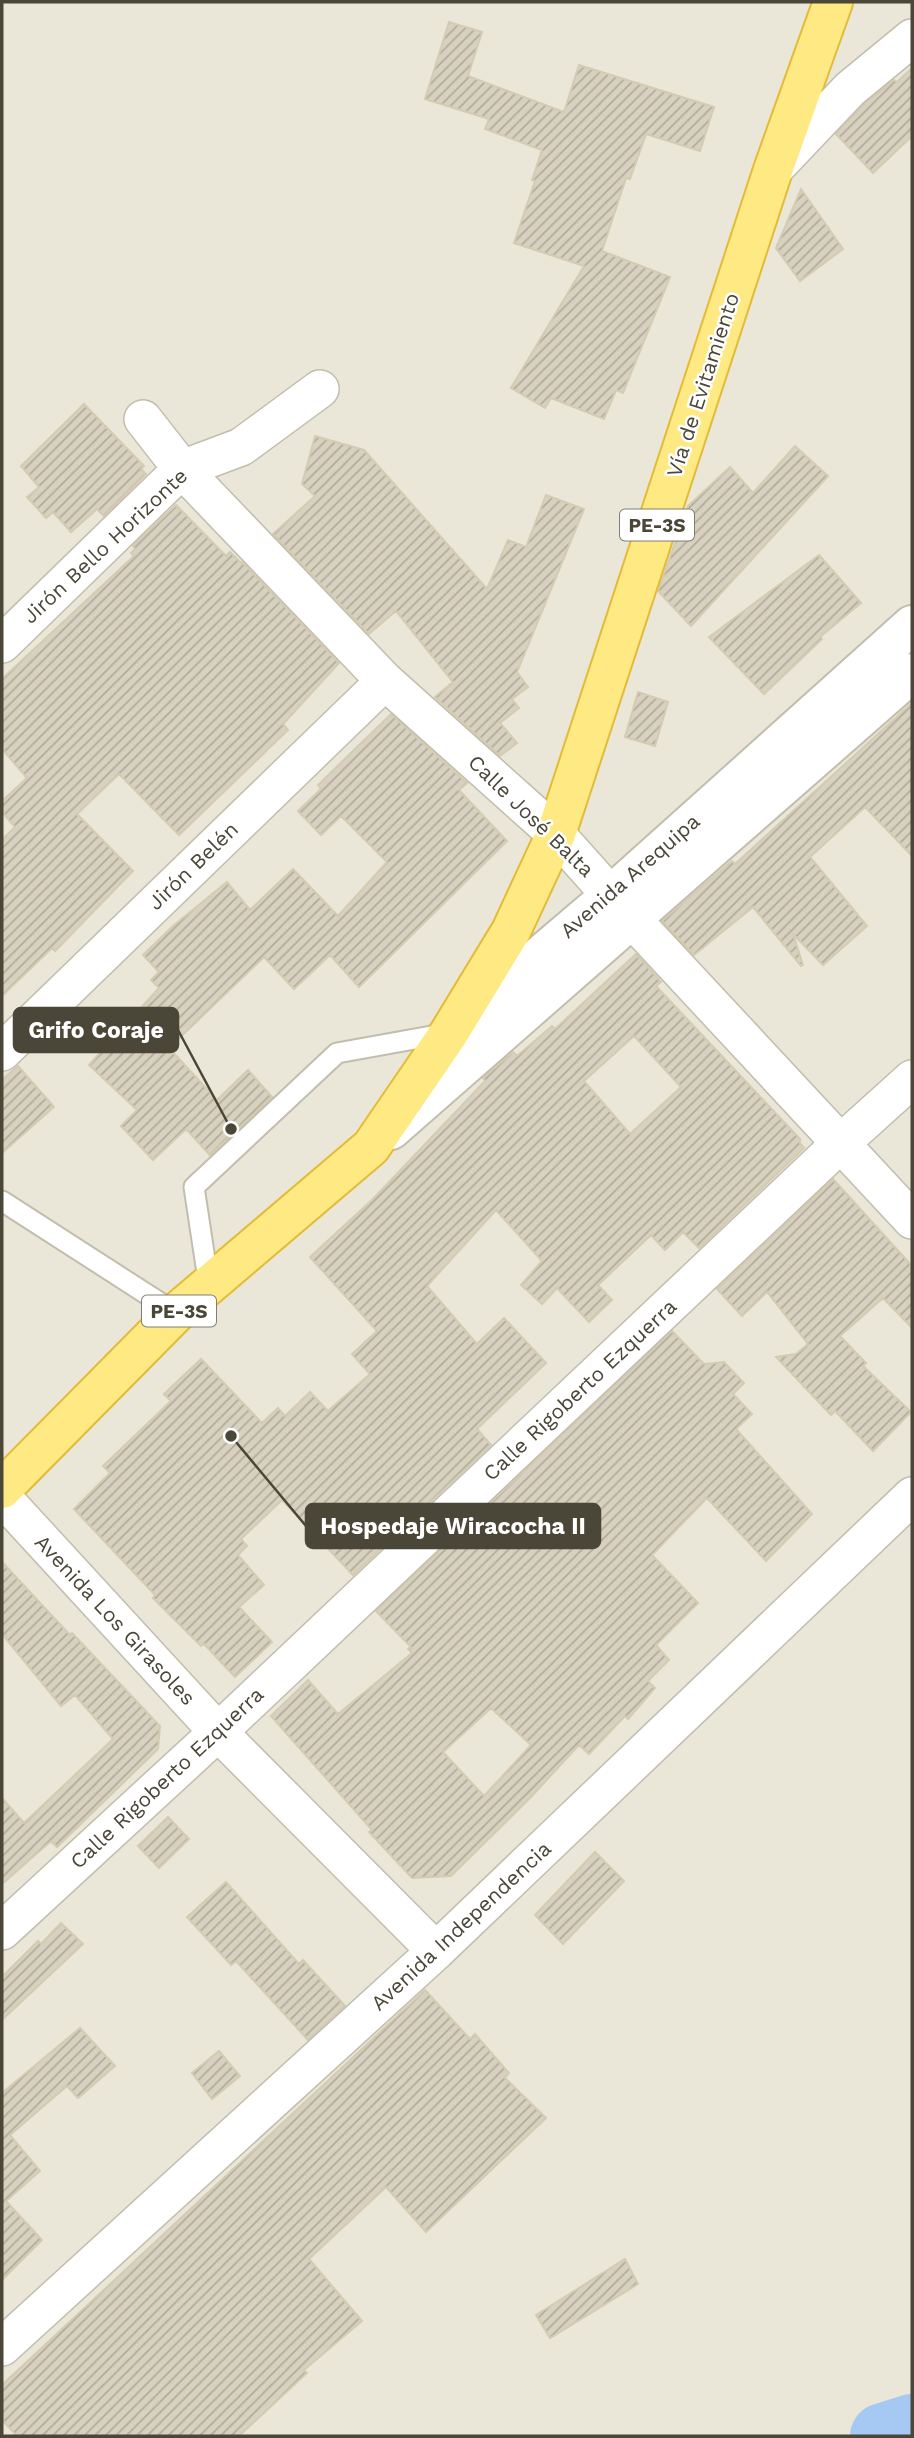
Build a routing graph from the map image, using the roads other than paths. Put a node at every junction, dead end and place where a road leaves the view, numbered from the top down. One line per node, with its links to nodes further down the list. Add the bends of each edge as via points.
1 (833, 2): 3 (highway, Vía de Evitamiento / PE-3S)
2 (912, 38): 3 (street, via 850,89)
3 (773, 170): 11 (highway, Vía de Evitamiento / PE-3S)
4 (320, 389): 6 (street, Jirón Bello Horizonte, via 241,447)
5 (143, 419): 6 (street, Calle José Balta)
6 (182, 469): 8 (street, Jirón Bello Horizonte); 10 (street, Calle José Balta)
7 (912, 625): 12 (street, Avenida Arequipa)
8 (2, 644)
9 (912, 673): 12 (street, Avenida Arequipa)
10 (385, 681): 11 (street, Calle José Balta); 14 (street, Jirón Belén)
11 (556, 834): 12 (street, Calle José Balta); 13 (highway, Vía de Evitamiento / PE-3S, via 511,932)
12 (621, 906): 13 (street, Avenida Arequipa); 16 (street, Calle José Balta); 17 (street, Avenida Arequipa)
13 (449, 1033): 17 (highway, Avenida Arequipa / PE-3S); 20 (lane, via 337,1053 194,1187)
14 (2, 1052)
15 (912, 1079): 16 (street, Calle Rigoberto Ezquerra)
16 (841, 1143): 19 (street, Calle José Balta); 25 (street, Calle Rigoberto Ezquerra)
17 (371, 1147): 20 (highway, Avenida Arequipa / PE-3S)
18 (2, 1201): 21 (lane)
19 (912, 1220)
20 (209, 1286): 21 (highway, Avenida Arequipa / PE-3S)
21 (176, 1313): 22 (highway, Avenida Arequipa / PE-3S)
22 (2, 1489)
23 (912, 1496): 27 (street, Avenida Independencia)
24 (2, 1497): 25 (street, Avenida Los Girasoles)
25 (218, 1732): 26 (street, Calle Rigoberto Ezquerra); 27 (street, Avenida Los Girasoles)
26 (2, 1931)
27 (436, 1951): 28 (street, Avenida Independencia)
28 (2, 2347)

